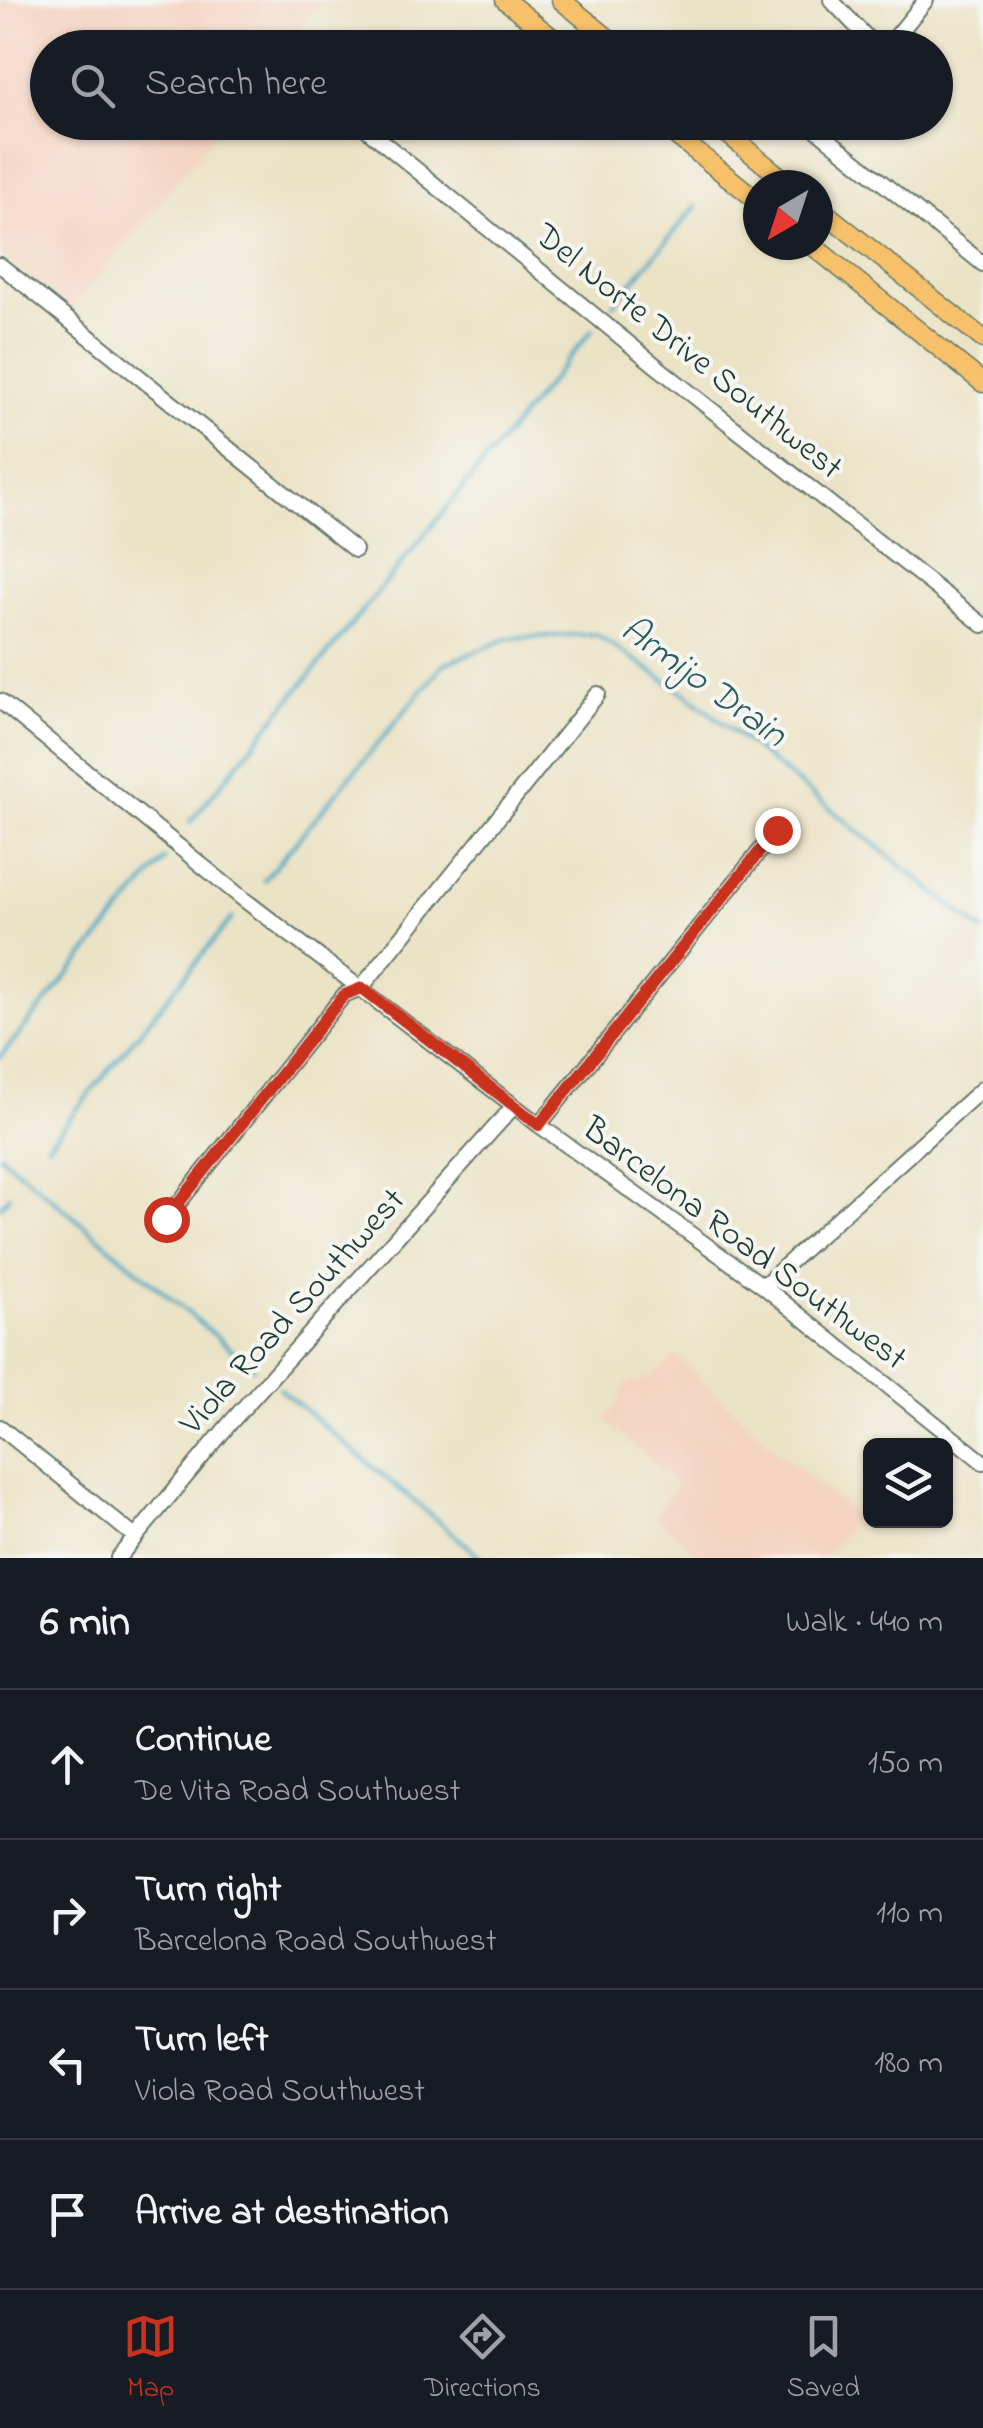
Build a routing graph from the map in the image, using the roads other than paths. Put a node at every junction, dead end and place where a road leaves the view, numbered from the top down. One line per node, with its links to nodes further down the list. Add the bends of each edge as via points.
1 (506, 0): 5 (main road)
2 (561, 0): 6 (main road)
3 (831, 0): 7 (street)
4 (926, 0): 8 (street)
5 (543, 30)
6 (598, 30)
7 (860, 30)
8 (902, 30)
9 (380, 140): 22 (street, Del Norte Drive Southwest)
10 (682, 140): 14 (main road)
11 (735, 140): 13 (main road)
12 (829, 140): 17 (street)
13 (772, 170)
14 (743, 190)
15 (833, 219): 19 (main road)
16 (830, 260): 20 (main road)
17 (983, 264)
18 (0, 265): 21 (street)
19 (983, 340)
20 (983, 384)
21 (355, 550)
22 (983, 624)
23 (598, 694): 26 (street)
24 (0, 700): 26 (street, Barcelona Road Southwest)
25 (777, 830): 29 (street)
26 (362, 988): 28 (street, Barcelona Road Southwest); 30 (street, via 344,995)
27 (983, 1088): 31 (street)
28 (514, 1106): 29 (street, Barcelona Road Southwest); 34 (street, Viola Road Southwest)
29 (539, 1125): 31 (street, Barcelona Road Southwest)
30 (166, 1219)
31 (764, 1286): 33 (street, Barcelona Road Southwest)
32 (0, 1428): 34 (street)
33 (983, 1462)
34 (136, 1537): 35 (street, Viola Road Southwest)
35 (118, 1558)

